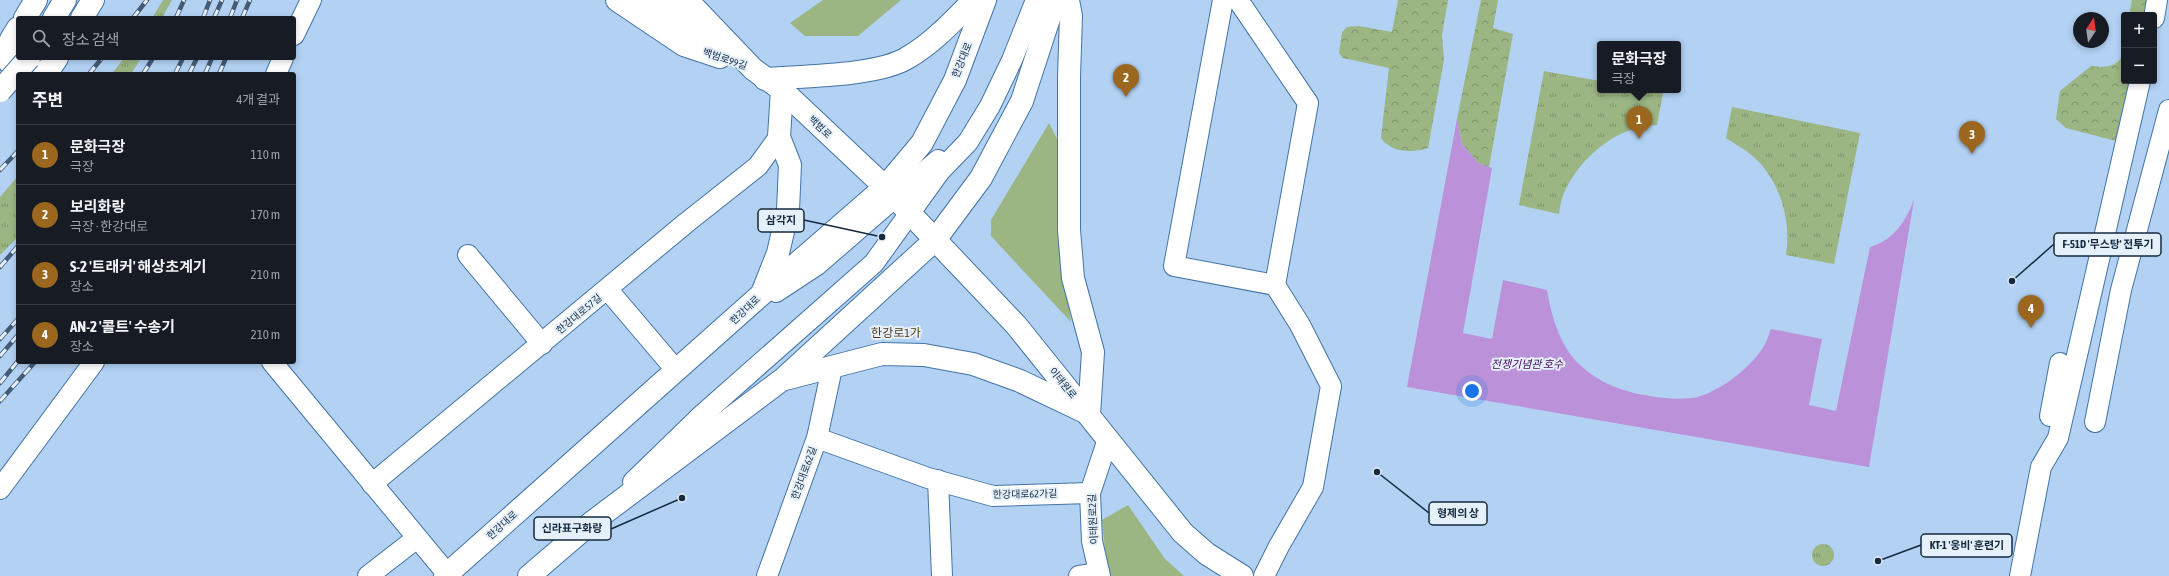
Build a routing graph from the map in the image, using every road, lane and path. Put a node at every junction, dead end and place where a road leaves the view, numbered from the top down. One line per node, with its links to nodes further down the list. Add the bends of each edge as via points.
1 (36, 0): 20 (main road)
2 (65, 0): 21 (main road)
3 (93, 0): 22 (main road)
4 (311, 0): 23 (street)
5 (617, 0): 33 (main road, 백범로99길, via 684,45)
6 (646, 0): 33 (main road, 백범로)
7 (660, 0): 33 (main road, 백범로)
8 (687, 0): 33 (main road, 백범로99길)
9 (974, 0): 33 (main road, via 936,38 906,59 869,71)
10 (986, 0): 39 (main road, 한강대로, via 955,80 922,143)
11 (1021, 0): 39 (street, via 1013,27 978,106 957,142)
12 (1036, 0): 39 (street, via 990,106 968,142 940,171)
13 (1054, 0): 40 (main road, via 1022,101 981,178)
14 (1068, 0): 53 (main road, via 1071,16 1069,230 1076,293 1093,352)
15 (1223, 0): 42 (street, via 1174,266)
16 (1226, 0): 37 (street, via 1228,39)
17 (1238, 0): 42 (street, via 1308,103)
18 (2156, 0): 19 (street)
19 (2155, 12)
20 (26, 16)
21 (55, 16)
22 (83, 16)
23 (296, 31)
24 (8, 42): 29 (main road, via 6,57 11,67)
25 (27, 60): 28 (main road, bridge)
26 (56, 60): 30 (main road)
27 (282, 60): 31 (street)
28 (17, 72)
29 (18, 72)
30 (43, 72)
31 (277, 72)
32 (16, 73): 35 (main road, bridge)
33 (767, 79): 38 (main road); 39 (main road, 백범로)
34 (2139, 84): 57 (street, via 2058,438)
35 (0, 92)
36 (2169, 110): 54 (street, via 2122,290)
37 (1211, 117)
38 (779, 137): 43 (street, 한강대로57길, via 758,166); 44 (main road, via 790,165 788,210 778,253)
39 (897, 199): 40 (main road, 이태원로); 44 (main road, 한강대로); 45 (street, via 817,265); 62 (street, via 874,263 702,415)
40 (935, 240): 52 (main road); 53 (main road, 이태원로, via 1016,325)
41 (468, 255): 46 (street)
42 (1275, 285): 72 (street, via 1300,325 1331,386 1313,486)
43 (608, 290): 46 (street, 한강대로57길); 51 (street)
44 (763, 293): 45 (main road, 한강대로)
45 (740, 314): 51 (main road, 한강대로)
46 (542, 344): 59 (street, 한강대로57길)
47 (2060, 363): 57 (street)
48 (93, 364): 60 (street)
49 (274, 364): 59 (street)
50 (832, 368): 52 (main road); 53 (main road, via 882,354 924,355 974,364 1020,381); 55 (street, 한강대로62길)
51 (676, 370): 64 (main road, 한강대로)
52 (783, 379): 62 (main road)
53 (1089, 415): 56 (main road, 이태원로)
54 (2095, 422)
55 (817, 438): 58 (street, 한강대로62가길); 68 (street, 한강대로62길)
56 (1108, 439): 61 (street, 이태원로2길); 71 (main road, 이태원로, via 1183,532 1207,554)
57 (2041, 467): 73 (street)
58 (938, 480): 61 (street, 한강대로62가길, via 992,496); 69 (street)
59 (372, 484): 63 (street)
60 (0, 489)
61 (1090, 493): 65 (street, 이태원로2길, via 1092,541)
62 (591, 523): 67 (main road)
63 (417, 538): 64 (street); 66 (street)
64 (447, 575)
65 (1100, 575): 70 (street)
66 (368, 576)
67 (529, 576)
68 (767, 576)
69 (942, 576)
70 (1079, 576)
71 (1242, 576)
72 (1264, 576)
73 (2020, 576)

